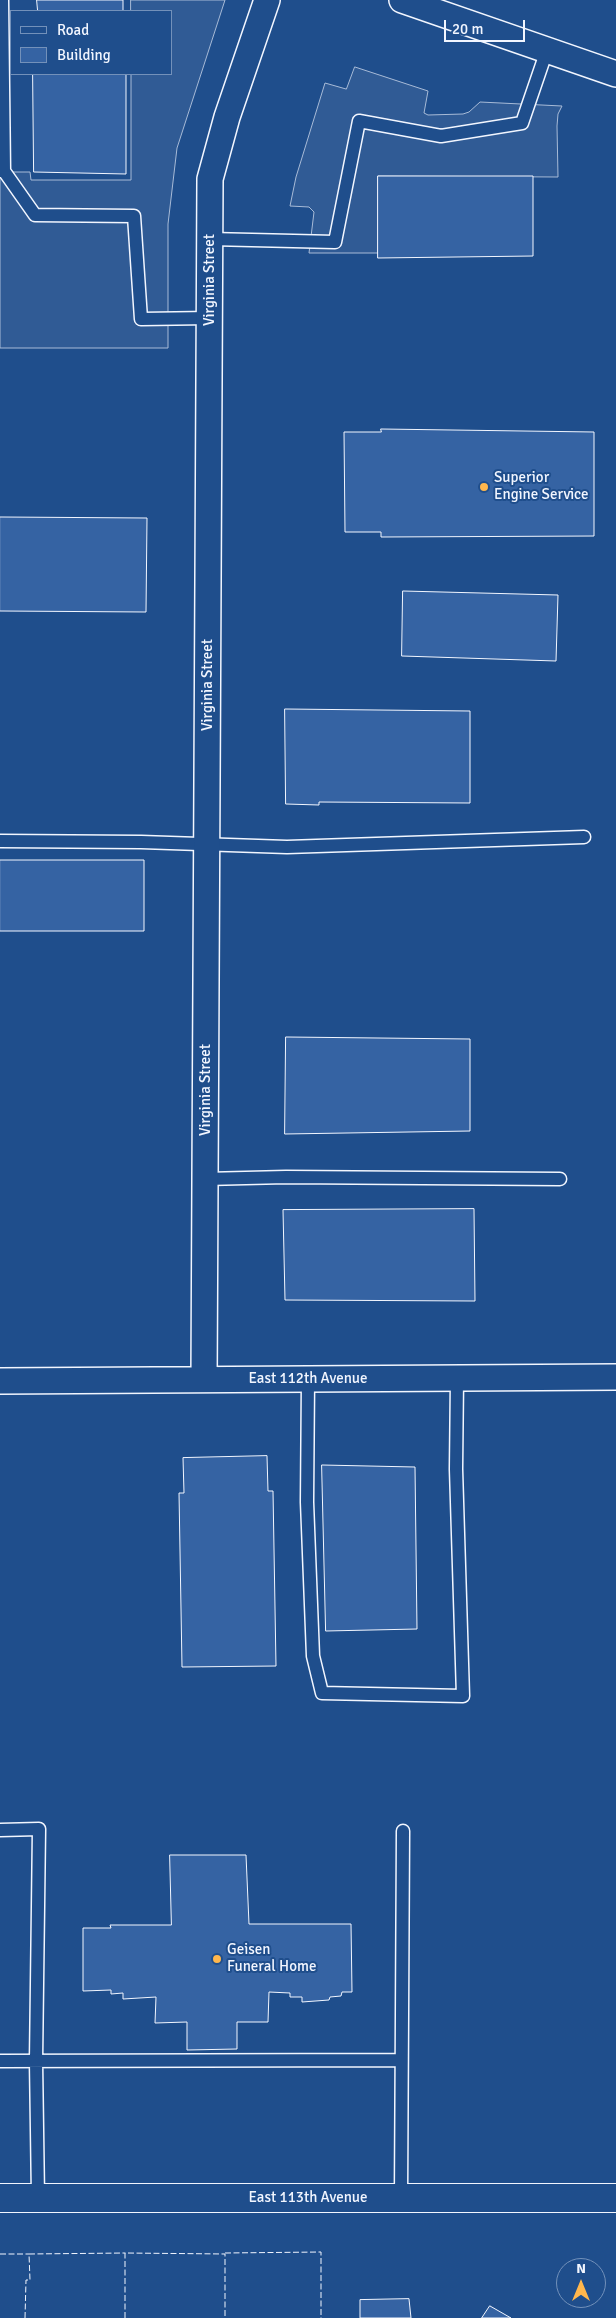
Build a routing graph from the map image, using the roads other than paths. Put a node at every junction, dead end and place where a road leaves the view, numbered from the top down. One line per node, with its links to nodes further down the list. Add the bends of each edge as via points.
1 (2, 0): 6 (lane)
2 (267, 0): 7 (street, Virginia Street, via 227,117 210,179)
3 (408, 1): 4 (street)
4 (547, 50): 5 (street); 7 (lane, via 522,123 441,136 359,121 335,242)
5 (616, 74)
6 (2, 171): 8 (lane, via 35,216 134,216 141,319)
7 (210, 239): 8 (street, Virginia Street)
8 (210, 318): 11 (street, Virginia Street)
9 (584, 837): 11 (lane, via 287,848)
10 (0, 841): 11 (lane)
11 (207, 843): 12 (street, Virginia Street)
12 (205, 1179): 13 (lane); 16 (street, Virginia Street)
13 (560, 1179)
14 (616, 1377): 15 (street, East 112th Avenue)
15 (456, 1378): 17 (street, East 112th Avenue); 17 (lane, via 463,1696 322,1693 313,1646 306,1502)
16 (204, 1379): 17 (street, East 112th Avenue); 18 (street, East 112th Avenue)
17 (308, 1379)
18 (0, 1381)
19 (0, 1830): 23 (lane, via 39,1829)
20 (403, 1831): 21 (lane)
21 (401, 2060): 23 (lane); 26 (lane)
22 (0, 2061): 23 (lane)
23 (36, 2061): 25 (lane)
24 (0, 2198): 25 (street, East 113th Avenue)
25 (38, 2198): 26 (street, East 113th Avenue)
26 (401, 2198): 27 (street, East 113th Avenue)
27 (616, 2198)

